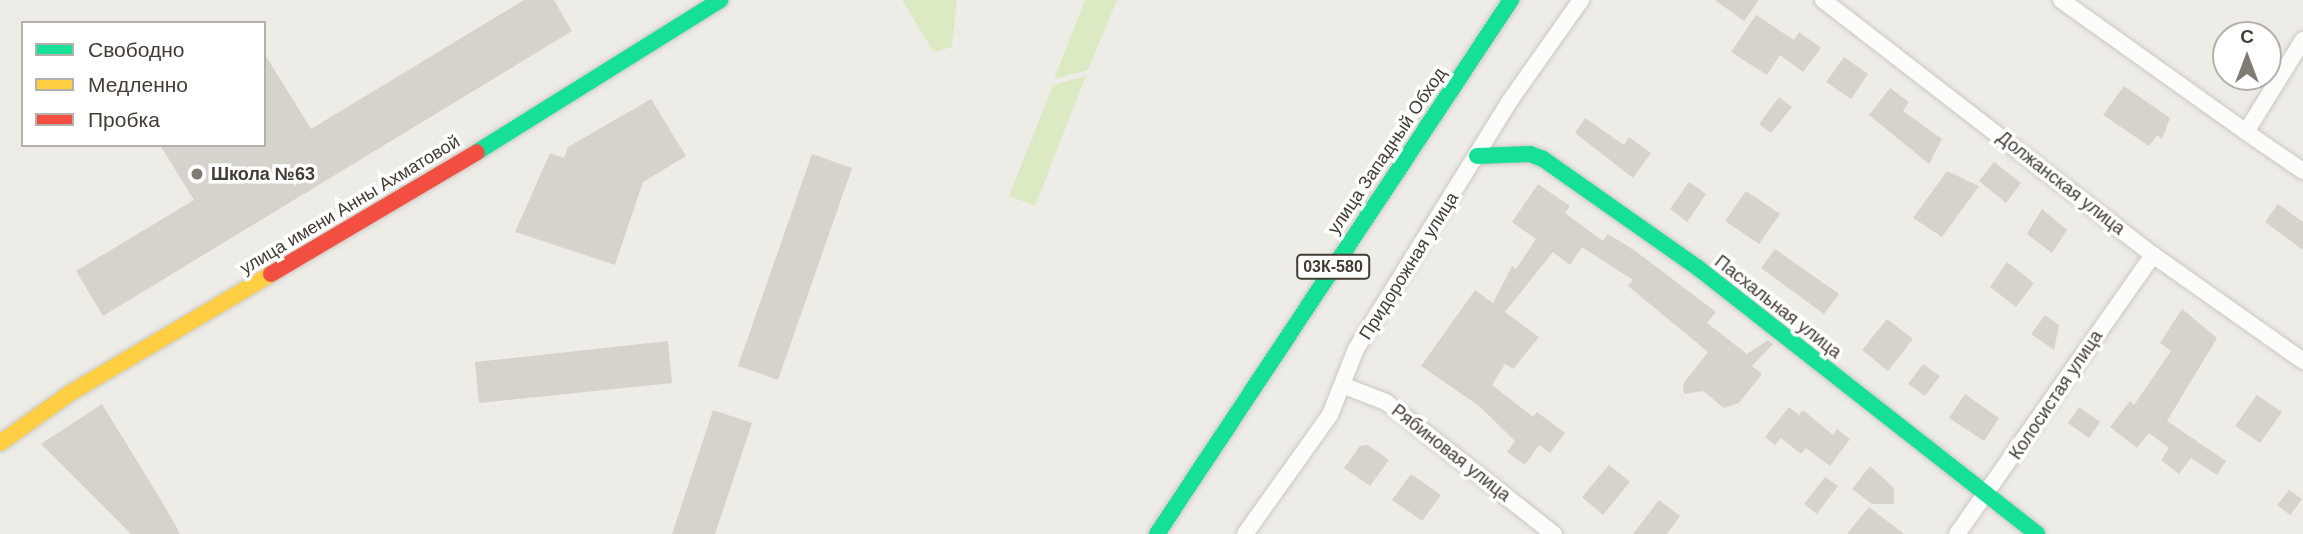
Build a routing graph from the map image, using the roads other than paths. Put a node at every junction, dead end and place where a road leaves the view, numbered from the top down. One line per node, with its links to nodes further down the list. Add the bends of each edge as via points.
1 (720, 0): 14 (main road, улица имени Анны Ахматовой, via 515,129 70,393)
2 (1493, 0): 16 (main road, улица Западный Обход / 03К-580)
3 (1511, 0): 17 (main road, улица Западный Обход / 03К-580)
4 (1581, 0): 9 (street, Придорожная улица)
5 (1823, 0): 11 (street, Должанская улица)
6 (2062, 0): 8 (street)
7 (2303, 40): 8 (street)
8 (2246, 132): 10 (street)
9 (1477, 156): 13 (street, Придорожная улица, via 1356,349); 15 (main road, Пасхальная улица, via 1530,153 1543,159 1698,268)
10 (2303, 171)
11 (2153, 255): 12 (street, Должанская улица); 15 (street, Колосистая улица)
12 (2303, 361)
13 (1342, 385): 18 (street, Придорожная улица, via 1330,415); 19 (street, Рябиновая улица, via 1386,402)
14 (0, 443)
15 (1988, 496): 20 (street, Колосистая улица); 21 (main road, Пасхальная улица)
16 (1140, 534)
17 (1157, 534)
18 (1245, 534)
19 (1554, 534)
20 (1957, 534)
21 (2037, 534)

